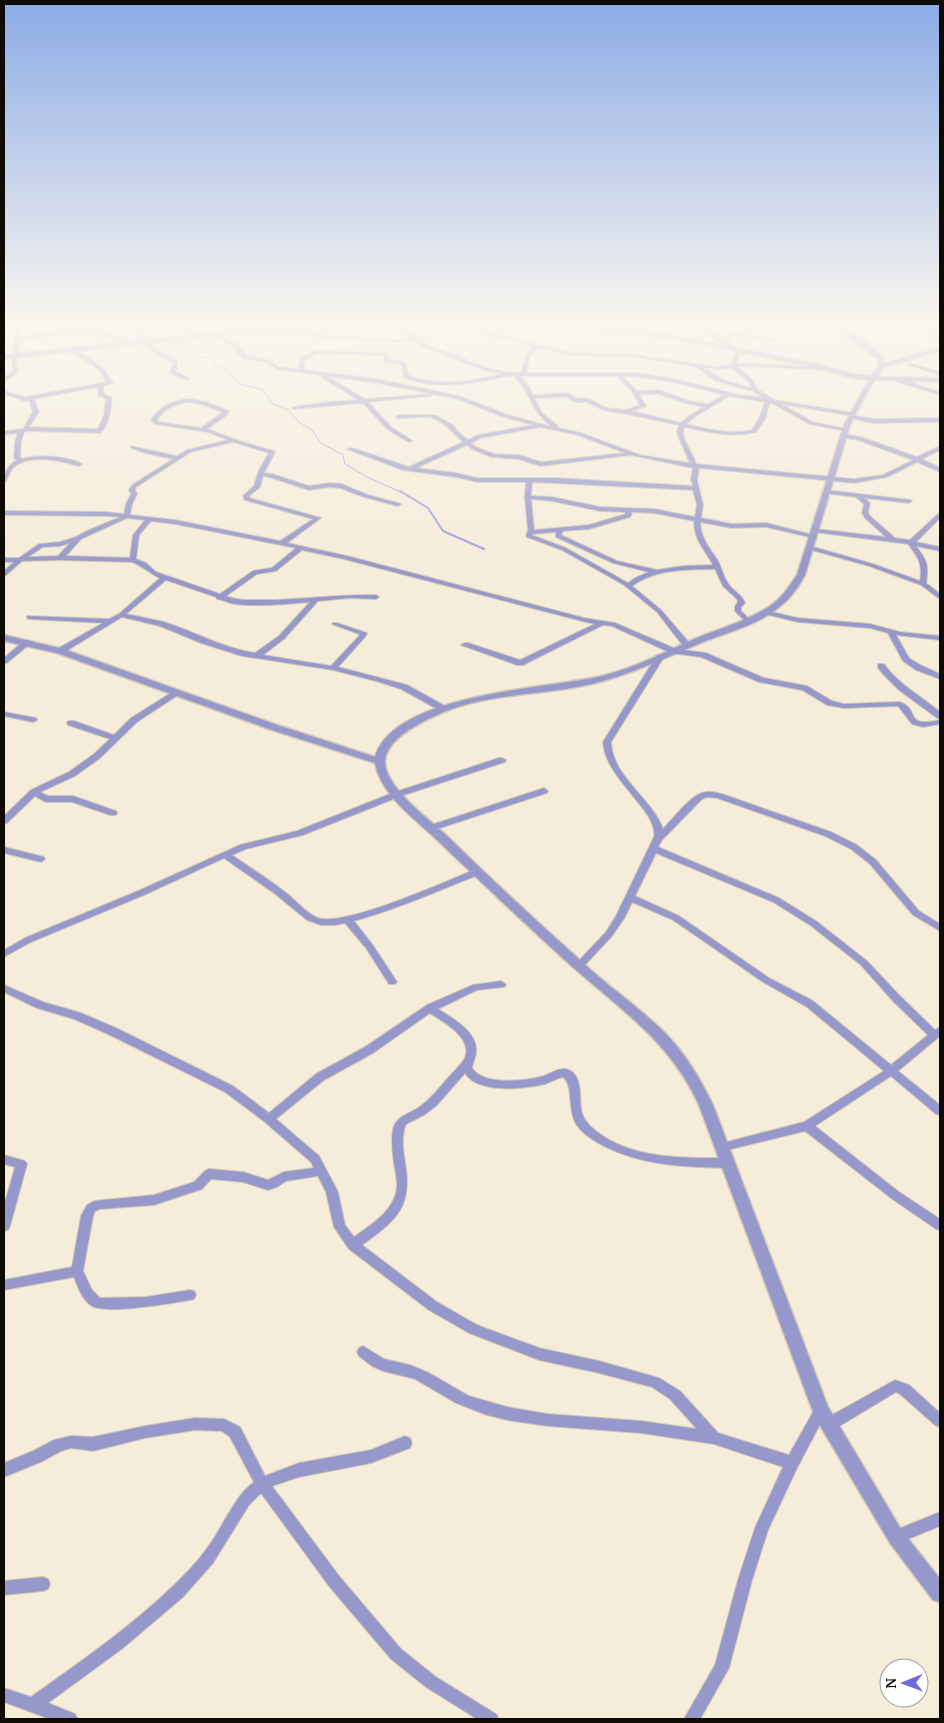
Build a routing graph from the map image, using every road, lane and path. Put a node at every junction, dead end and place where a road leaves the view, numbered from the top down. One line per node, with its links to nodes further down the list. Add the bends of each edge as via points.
1 (34, 407): 21 (street, via 36,412)
2 (109, 407): 21 (street, via 100,431)
3 (167, 407): 22 (street, via 159,412 154,420 157,423)
4 (215, 407): 22 (street, via 226,411 226,414)
5 (370, 407): 27 (street, via 389,428)
6 (483, 407): 20 (street)
7 (535, 407): 23 (street, via 543,418)
8 (601, 407): 15 (street)
9 (642, 407): 15 (street)
10 (706, 407): 19 (street)
11 (767, 407): 19 (street, via 750,433 718,432)
12 (782, 407): 25 (street, via 811,423)
13 (805, 407): 16 (street)
14 (857, 407): 16 (street)
15 (626, 412): 19 (street)
16 (852, 416): 18 (street, via 874,421); 25 (street)
17 (399, 417): 28 (street, via 433,416 452,427 452,431)
18 (940, 420)
19 (682, 425): 37 (street, via 678,433)
20 (541, 426): 23 (street); 28 (street)
21 (24, 430): 24 (street); 35 (street, via 18,442 18,458)
22 (202, 430): 26 (street)
23 (562, 431): 32 (street)
24 (4, 433)
25 (844, 433): 34 (street); 43 (street)
26 (232, 441): 33 (street, via 199,447); 40 (street, via 272,452)
27 (410, 441)
28 (466, 442): 32 (street, via 493,456 518,457 542,464); 38 (street)
29 (133, 447): 33 (street)
30 (940, 448): 34 (street)
31 (350, 450): 38 (street)
32 (632, 454): 37 (street)
33 (178, 458): 52 (street, via 132,488 134,494)
34 (918, 459): 39 (street); 43 (street, via 885,476)
35 (22, 461): 36 (street, via 51,458); 41 (street, via 12,466)
36 (79, 464)
37 (694, 466): 43 (street); 44 (street)
38 (409, 468): 42 (street, via 485,481)
39 (940, 470)
40 (261, 474): 48 (street, via 309,488 341,486); 60 (street, via 257,487 246,496 247,499 318,518)
41 (4, 480)
42 (529, 481): 44 (street); 46 (street)
43 (828, 486): 45 (street); 57 (street)
44 (695, 488): 54 (street, via 700,505)
45 (858, 495): 47 (street); 59 (street, via 867,503 867,517)
46 (527, 497): 49 (street); 56 (street)
47 (909, 501)
48 (398, 504)
49 (628, 512): 54 (street, via 654,511); 55 (street, via 628,516 589,527)
50 (4, 514): 52 (street)
51 (940, 515): 61 (street)
52 (127, 516): 53 (street); 58 (street)
53 (149, 519): 60 (street); 67 (street, via 136,535)
54 (697, 519): 57 (street, via 734,526 770,525); 69 (street, via 698,534)
55 (560, 529): 56 (street); 70 (street, via 558,536 610,560)
56 (531, 532): 74 (street, via 529,536 532,538 564,549)
57 (815, 533): 59 (street); 63 (street)
58 (77, 539): 65 (street); 68 (street, via 41,545)
59 (894, 540): 61 (street)
60 (282, 543): 62 (street)
61 (911, 543): 64 (street); 73 (street, via 926,568)
62 (301, 547): 77 (street, via 274,570 255,572); 84 (street)
63 (810, 548): 73 (street); 79 (street, via 801,575 789,595)
64 (940, 550)
65 (60, 558): 67 (street); 68 (street)
66 (4, 560): 68 (street)
67 (134, 560): 72 (street)
68 (18, 561): 71 (street)
69 (718, 567): 70 (street); 83 (street, via 725,585 740,598 742,603 738,611)
70 (658, 572): 74 (street, via 641,577)
71 (4, 574)
72 (165, 577): 77 (street); 80 (street)
73 (923, 584): 75 (street)
74 (628, 586): 91 (street, via 659,611)
75 (940, 595)
76 (376, 597): 78 (street)
77 (219, 598): 78 (street, via 253,603)
78 (315, 600): 94 (street, via 285,636)
79 (767, 613): 83 (street); 86 (street)
80 (121, 615): 82 (street); 94 (street, via 162,624 204,641)
81 (28, 617): 82 (street)
82 (110, 621): 92 (street)
83 (748, 621): 91 (street)
84 (601, 623): 90 (street, via 520,663); 93 (street, via 626,629)
85 (334, 624): 98 (street, via 363,632 363,636)
86 (890, 631): 88 (street); 99 (street, via 906,659)
87 (4, 638): 89 (street)
88 (940, 638)
89 (28, 642): 92 (street); 96 (street)
90 (466, 645)
91 (687, 645): 93 (street)
92 (60, 651): 100 (street)
93 (674, 651): 95 (street); 106 (street, via 703,655 762,680 804,688 830,703 844,706 900,704 916,723)
94 (256, 656): 98 (street)
95 (660, 657): 101 (street, via 604,678); 116 (street, via 606,748 624,781 659,827)
96 (4, 661)
97 (881, 666): 103 (street, via 895,685 926,703)
98 (333, 668): 101 (street, via 404,688)
99 (940, 677)
100 (177, 693): 107 (street, via 144,712); 109 (street)
101 (442, 708): 109 (street, via 417,719 398,733 383,750)
102 (4, 714): 104 (street)
103 (940, 716)
104 (33, 720)
105 (71, 722): 107 (street)
106 (940, 722)
107 (114, 738): 111 (street, via 97,756 72,774)
108 (502, 760): 112 (street)
109 (379, 761): 112 (street, via 384,776)
110 (544, 791): 115 (street)
111 (34, 792): 113 (street, via 46,799 73,799); 114 (street)
112 (398, 794): 115 (street); 118 (street, via 300,833)
113 (113, 813)
114 (4, 821)
115 (432, 828): 120 (street)
116 (656, 844): 121 (street); 123 (street, via 699,797 707,794 719,796 828,834 854,847 872,862 916,913); 130 (street, via 776,900 813,922 864,963 896,998)
117 (4, 850): 119 (street)
118 (225, 854): 122 (street, via 286,897 304,915 320,922); 124 (street, via 28,940)
119 (41, 859)
120 (476, 872): 122 (street); 125 (street)
121 (630, 897): 125 (street, via 609,934); 132 (street, via 676,918 766,980 810,1004)
122 (348, 920): 126 (street)
123 (940, 928)
124 (4, 954)
125 (579, 966): 136 (street, via 670,1048 698,1087)
126 (392, 982)
127 (501, 986): 129 (street, via 476,987)
128 (4, 988): 134 (street, via 40,1005 77,1016 153,1051 229,1089)
129 (430, 1008): 131 (street, via 469,1040 471,1049); 134 (street, via 369,1050 320,1077)
130 (937, 1032): 132 (street)
131 (467, 1062): 138 (street, via 468,1073 491,1084 546,1080 560,1073 570,1076 576,1111 585,1127 606,1143 630,1154 654,1160); 142 (street, via 432,1103 402,1121 397,1137 402,1192 383,1220)
132 (890, 1071): 133 (street); 135 (street)
133 (940, 1111)
134 (269, 1119): 139 (street, via 315,1159)
135 (807, 1126): 136 (street); 140 (street, via 895,1195)
136 (723, 1147): 138 (street)
137 (4, 1160): 141 (street, via 14,1161 21,1167)
138 (729, 1163): 147 (street)
139 (321, 1171): 142 (street, via 332,1192 340,1227); 143 (street, via 284,1177 268,1185 243,1177 210,1174 198,1186 154,1200 98,1204 90,1208 87,1216)
140 (940, 1225)
141 (4, 1226)
142 (353, 1245): 150 (street, via 433,1306 474,1329 539,1354 666,1387)
143 (77, 1271): 144 (street); 145 (street, via 88,1296 99,1304 146,1302)
144 (4, 1285)
145 (190, 1295)
146 (363, 1352): 150 (street, via 384,1366 417,1374 466,1402 510,1415 640,1427)
147 (821, 1411): 149 (street); 152 (street)
148 (940, 1421): 149 (street, via 904,1388 895,1386)
149 (828, 1425): 156 (street)
150 (714, 1438): 152 (street)
151 (405, 1443): 154 (street, via 369,1458 324,1464)
152 (792, 1463): 164 (street, via 762,1528 722,1668)
153 (4, 1470): 154 (street, via 71,1442 105,1443 145,1432 195,1424 224,1425 235,1432)
154 (262, 1484): 161 (street, via 240,1505 197,1572 154,1614); 163 (street, via 334,1581 396,1654 431,1682)
155 (940, 1519): 156 (street)
156 (896, 1537): 159 (street)
157 (43, 1584): 158 (street)
158 (4, 1588)
159 (940, 1593)
160 (4, 1695): 161 (street)
161 (32, 1706): 162 (street)
162 (70, 1719)
163 (491, 1719)
164 (692, 1719)

